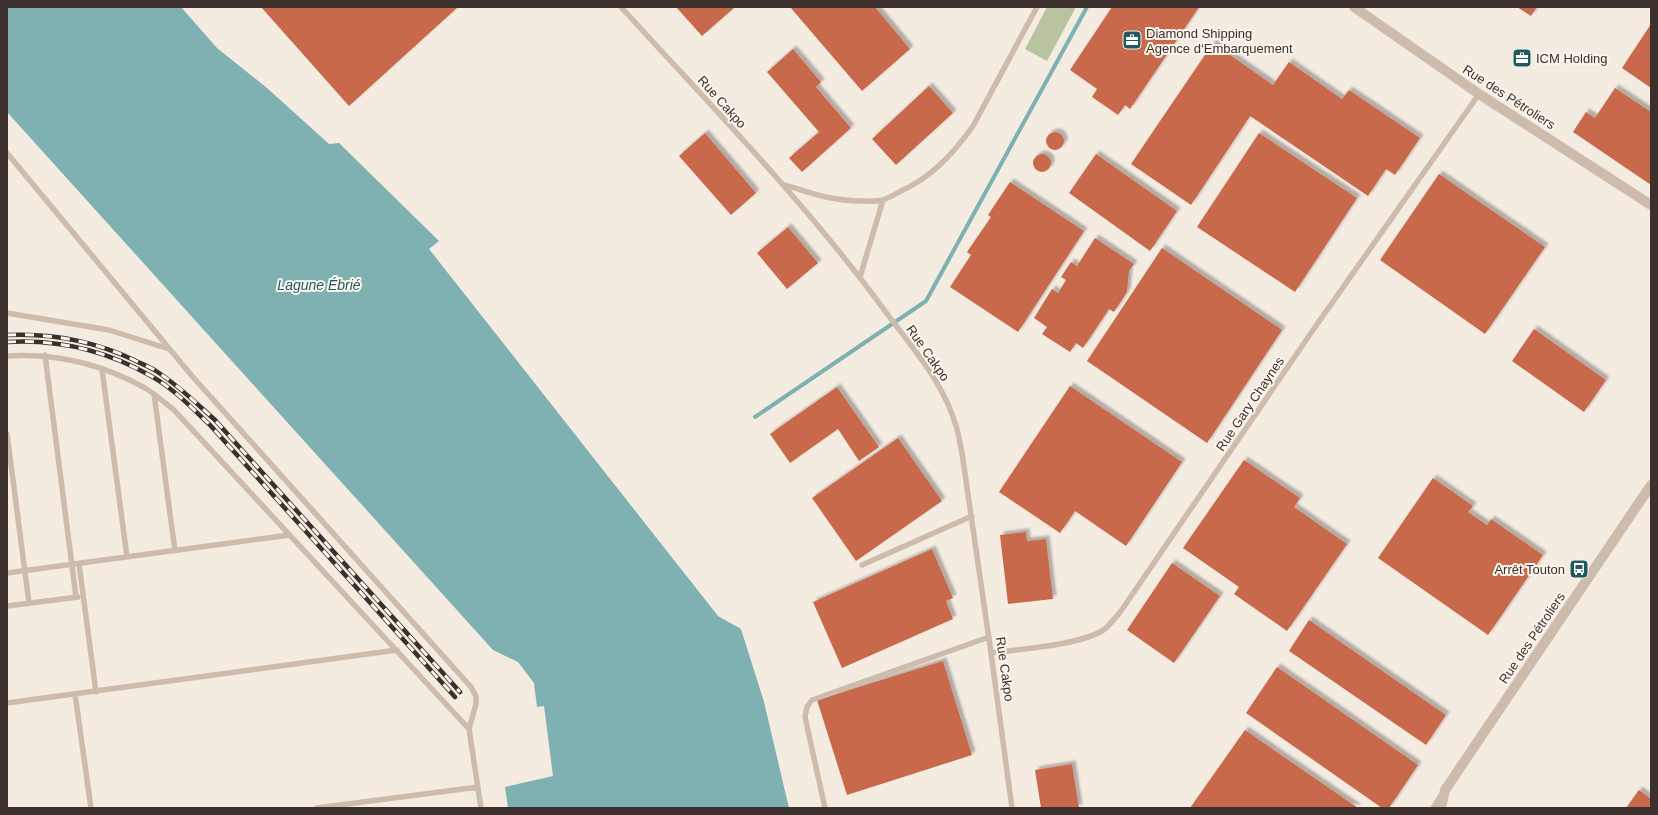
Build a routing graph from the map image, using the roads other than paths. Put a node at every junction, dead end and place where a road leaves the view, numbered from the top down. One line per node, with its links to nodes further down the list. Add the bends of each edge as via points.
1 (621, 7): 6 (lane, Rue Cakpo)
2 (1037, 7): 7 (lane, via 973,126 961,142 945,161 924,179)
3 (1354, 7): 4 (street, Rue des Pétroliers)
4 (1479, 94): 8 (street, Rue des Pétroliers); 33 (lane, Rue Gary Chaynes, via 1121,612 1105,628 1089,637)
5 (7, 153): 11 (lane)
6 (781, 184): 7 (lane, via 821,197 847,201); 9 (lane, Rue Cakpo)
7 (883, 200): 9 (lane)
8 (1651, 205)
9 (860, 277): 18 (lane, Rue Cakpo, via 915,350 942,393 956,425)
10 (7, 313): 11 (lane, via 109,330)
11 (169, 349): 37 (lane, via 471,686 476,696 476,704)
12 (45, 355): 13 (lane); 14 (lane); 23 (lane)
13 (7, 356)
14 (102, 369): 15 (lane); 21 (lane)
15 (154, 394): 19 (lane, via 174,410); 20 (lane)
16 (7, 434): 25 (lane)
17 (1651, 485): 39 (street, Rue des Pétroliers)
18 (972, 516): 24 (lane); 31 (lane, Rue Cakpo)
19 (290, 535): 20 (lane); 32 (lane)
20 (175, 551): 21 (lane)
21 (127, 557): 22 (lane)
22 (79, 564): 23 (lane); 27 (lane)
23 (72, 565): 25 (lane); 28 (lane)
24 (862, 565)
25 (25, 571): 26 (lane); 29 (lane)
26 (7, 573)
27 (84, 596): 28 (lane); 34 (lane)
28 (76, 597): 29 (lane)
29 (29, 603): 30 (lane)
30 (7, 606)
31 (989, 637): 33 (lane, Rue Cakpo); 43 (lane, via 812,700 807,707 805,718)
32 (397, 650): 34 (lane); 37 (lane)
33 (991, 653): 44 (lane, Rue Cakpo)
34 (96, 692): 35 (lane)
35 (75, 694): 36 (lane); 40 (lane)
36 (7, 703)
37 (469, 729): 38 (lane)
38 (478, 787): 41 (lane); 42 (lane)
39 (1445, 790): 45 (lane); 46 (street, Rue des Pétroliers)
40 (91, 808)
41 (317, 808)
42 (481, 808)
43 (825, 808)
44 (1012, 808)
45 (1433, 808)
46 (1441, 808)

